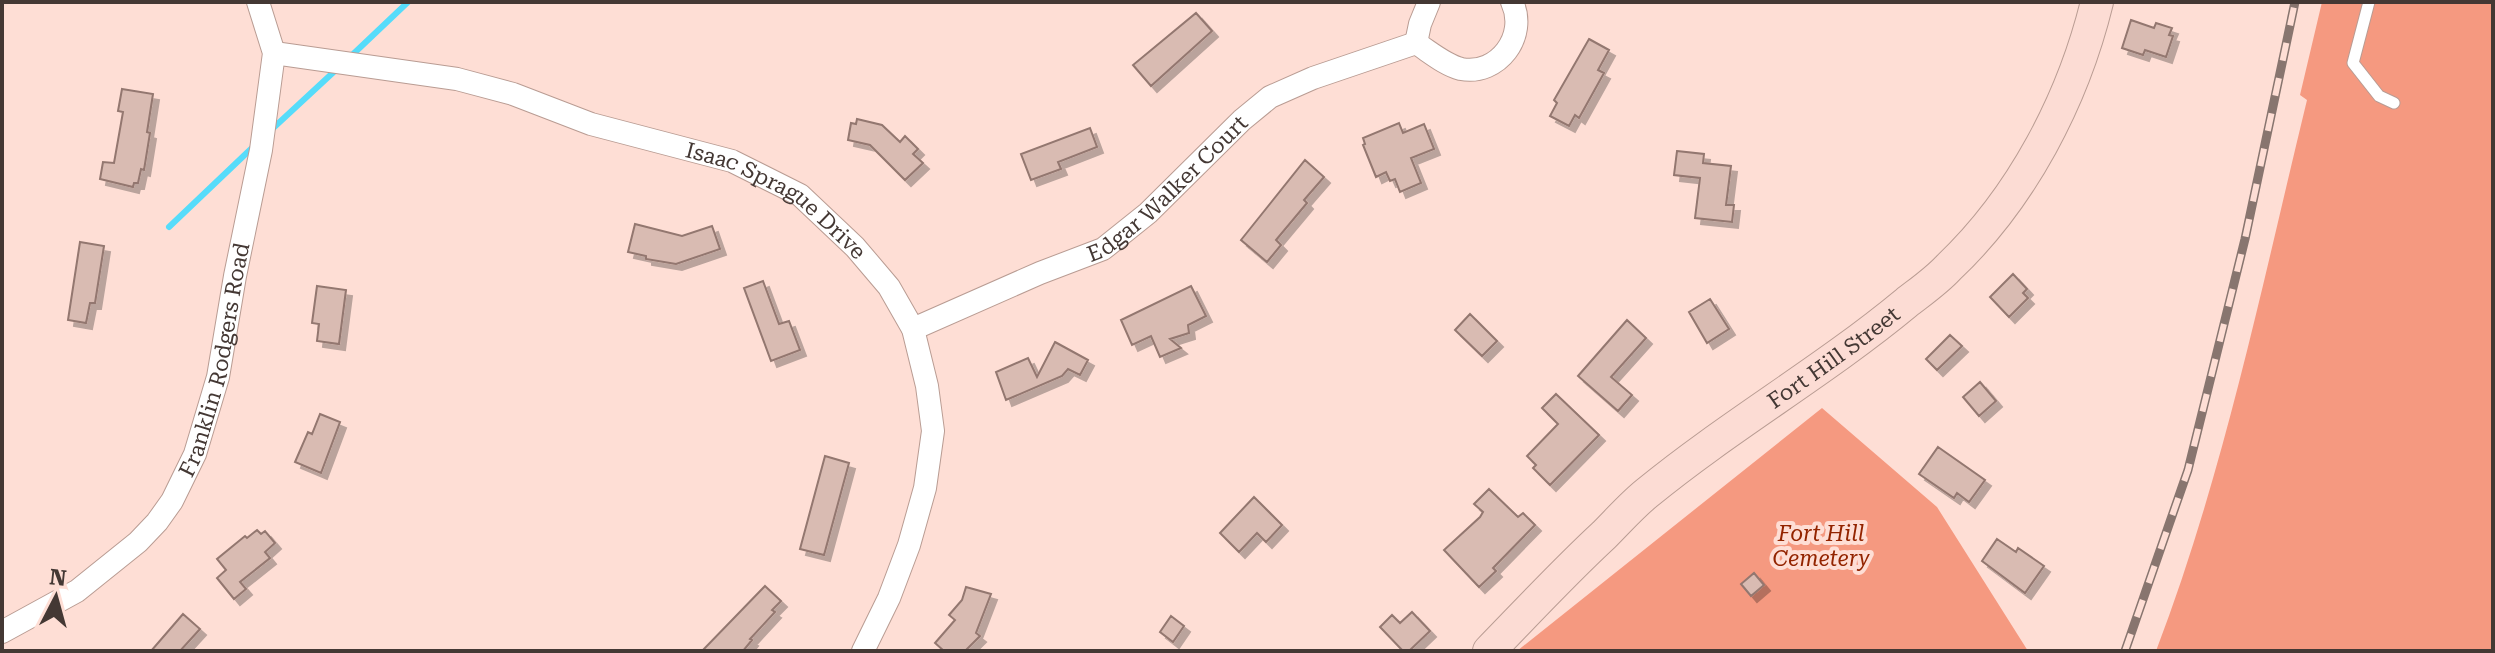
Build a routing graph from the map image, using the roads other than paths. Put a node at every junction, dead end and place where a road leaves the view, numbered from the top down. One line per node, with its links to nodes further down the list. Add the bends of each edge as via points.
1 (258, 2): 7 (street, Franklin Rodgers Road)
2 (1429, 2): 6 (street)
3 (1512, 2): 6 (street, via 1516,21 1511,41 1499,61 1488,67 1453,66)
4 (2097, 2): 12 (main road, Fort Hill Street, via 2064,100 2020,183 1948,269 1858,342 1647,493)
5 (2369, 2): 8 (lane, via 2353,63 2379,96)
6 (1416, 43): 9 (street, Edgar Walker Court, via 1270,97 1103,249)
7 (274, 53): 9 (street, Isaac Sprague Drive, via 457,79 756,171 800,195 855,247 889,287); 10 (street, Franklin Rodgers Road, via 218,377 185,477 157,522 118,560 77,591)
8 (2394, 103)
9 (913, 329): 11 (street, Isaac Sprague Drive, via 933,431 925,488 889,598)
10 (2, 632)
11 (863, 651)
12 (1489, 651)

